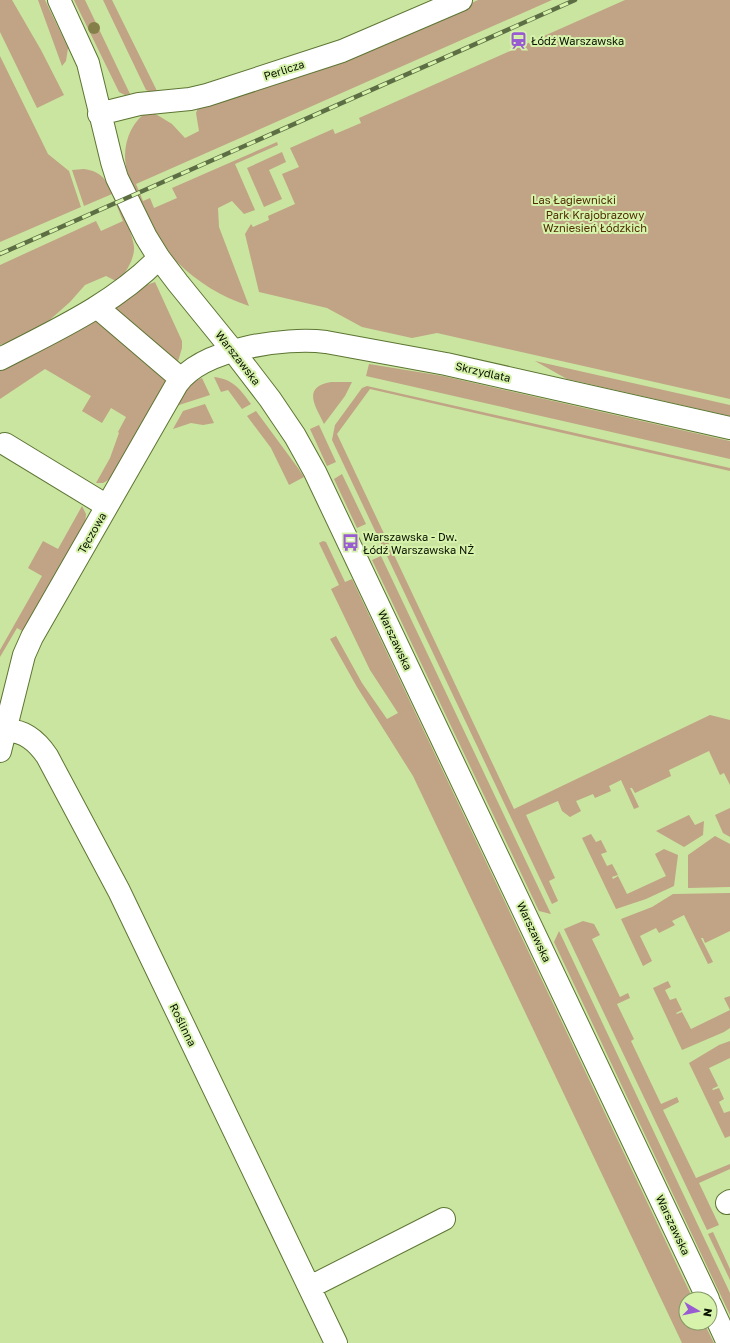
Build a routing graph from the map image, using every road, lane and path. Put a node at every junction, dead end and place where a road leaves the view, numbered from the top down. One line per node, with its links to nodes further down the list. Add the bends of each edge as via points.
1 (59, 0): 3 (street, Warszawska, via 88,63)
2 (461, 0): 3 (street, Perlicza, via 342,51 207,95 139,104)
3 (99, 114): 4 (street, Warszawska, via 117,178)
4 (158, 258): 5 (street, via 123,290); 6 (street, Warszawska)
5 (98, 308): 7 (street); 8 (street)
6 (234, 352): 8 (street, Tęczowa, via 202,364); 9 (street, Skrzydlata, via 279,343 334,343 446,364); 16 (street, Warszawska, via 291,430 319,478)
7 (0, 359)
8 (180, 379): 11 (street, Tęczowa)
9 (730, 428)
10 (5, 444): 11 (street)
11 (107, 506): 12 (street, Tęczowa, via 28,646)
12 (3, 731): 13 (street, Tęczowa); 15 (street, Roślinna, via 18,732 30,737 40,745 47,756 119,891)
13 (0, 751)
14 (444, 1219): 15 (street)
15 (310, 1287): 18 (street, Roślinna)
16 (704, 1291)
17 (718, 1321): 19 (street)
18 (336, 1343)
19 (728, 1343)

